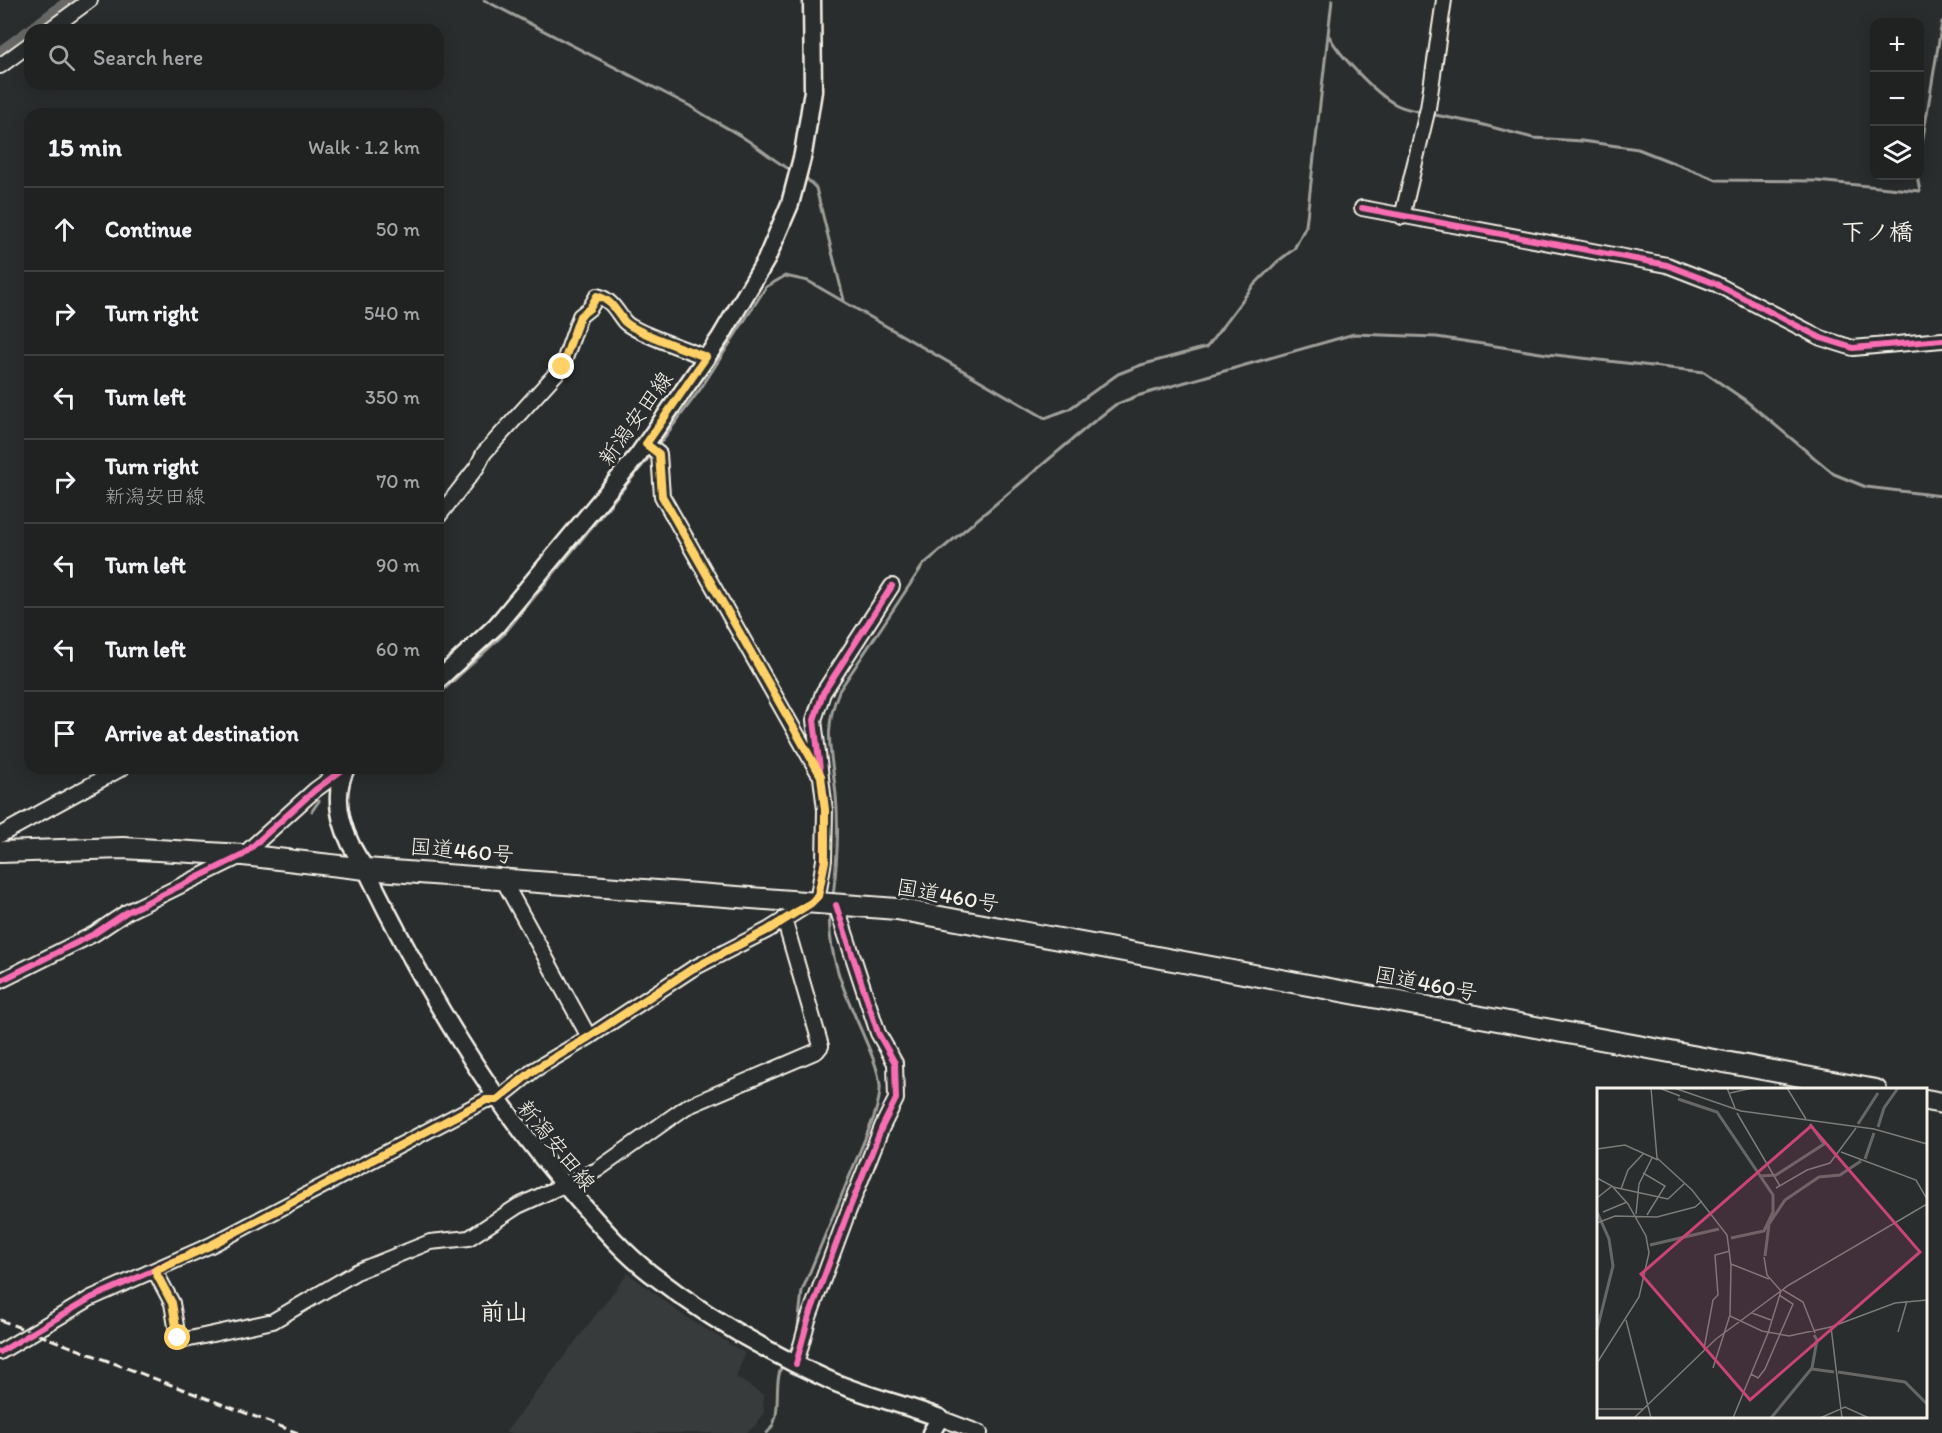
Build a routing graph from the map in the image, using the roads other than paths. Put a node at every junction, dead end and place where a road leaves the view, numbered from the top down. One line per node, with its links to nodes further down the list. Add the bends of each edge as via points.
1 (90, 0): 4 (street)
2 (812, 0): 10 (main road, 新潟安田線, via 813,91 790,204 766,260)
3 (1444, 0): 8 (street, via 1428,108)
4 (57, 24)
5 (24, 48): 6 (street)
6 (0, 66)
7 (1362, 208): 8 (street)
8 (1402, 217): 9 (street, via 1688,271 1821,338 1853,348)
9 (1942, 340)
10 (706, 357): 11 (main road, 新潟安田線); 12 (street, via 631,325 618,309 597,296 580,316 562,367 483,453 477,467)
11 (646, 444): 14 (main road, 新潟安田線, via 496,626); 18 (street, via 659,454 662,496)
12 (444, 509)
13 (892, 586): 18 (street, via 823,693 814,720)
14 (444, 674)
15 (111, 774): 19 (street)
16 (336, 774): 21 (street)
17 (343, 774): 22 (main road, 新潟安田線, via 339,810 353,852)
18 (821, 776): 24 (street, via 825,861 818,896)
19 (0, 835)
20 (0, 852): 21 (highway, 国道460号, via 123,848)
21 (243, 855): 22 (highway, 国道460号); 26 (street)
22 (366, 869): 23 (highway, 国道460号); 29 (main road, 新潟安田線, via 467,1054)
23 (502, 878): 24 (highway, 国道460号); 27 (street)
24 (823, 904): 25 (street); 28 (highway, 国道460号, via 898,909); 35 (street, via 878,1033 895,1063 896,1099 844,1220)
25 (784, 919): 27 (street, via 692,969); 32 (street, via 821,1046 817,1051 686,1107 597,1170)
26 (0, 981)
27 (589, 1037): 29 (street, via 534,1070)
28 (1871, 1088)
29 (497, 1100): 32 (main road, 新潟安田線); 33 (street, via 486,1100)
30 (1927, 1100): 31 (highway)
31 (1942, 1103)
32 (564, 1185): 33 (street, via 518,1206 469,1238 430,1242 358,1271 262,1324 185,1340 178,1338 172,1303); 35 (main road, 新潟安田線, via 615,1242 650,1273 693,1304)
33 (155, 1271): 34 (street, via 91,1298)
34 (0, 1352)
35 (796, 1364): 36 (main road, 新潟安田線, via 831,1381)
36 (940, 1418): 37 (main road); 38 (street)
37 (931, 1433)
38 (980, 1433)

